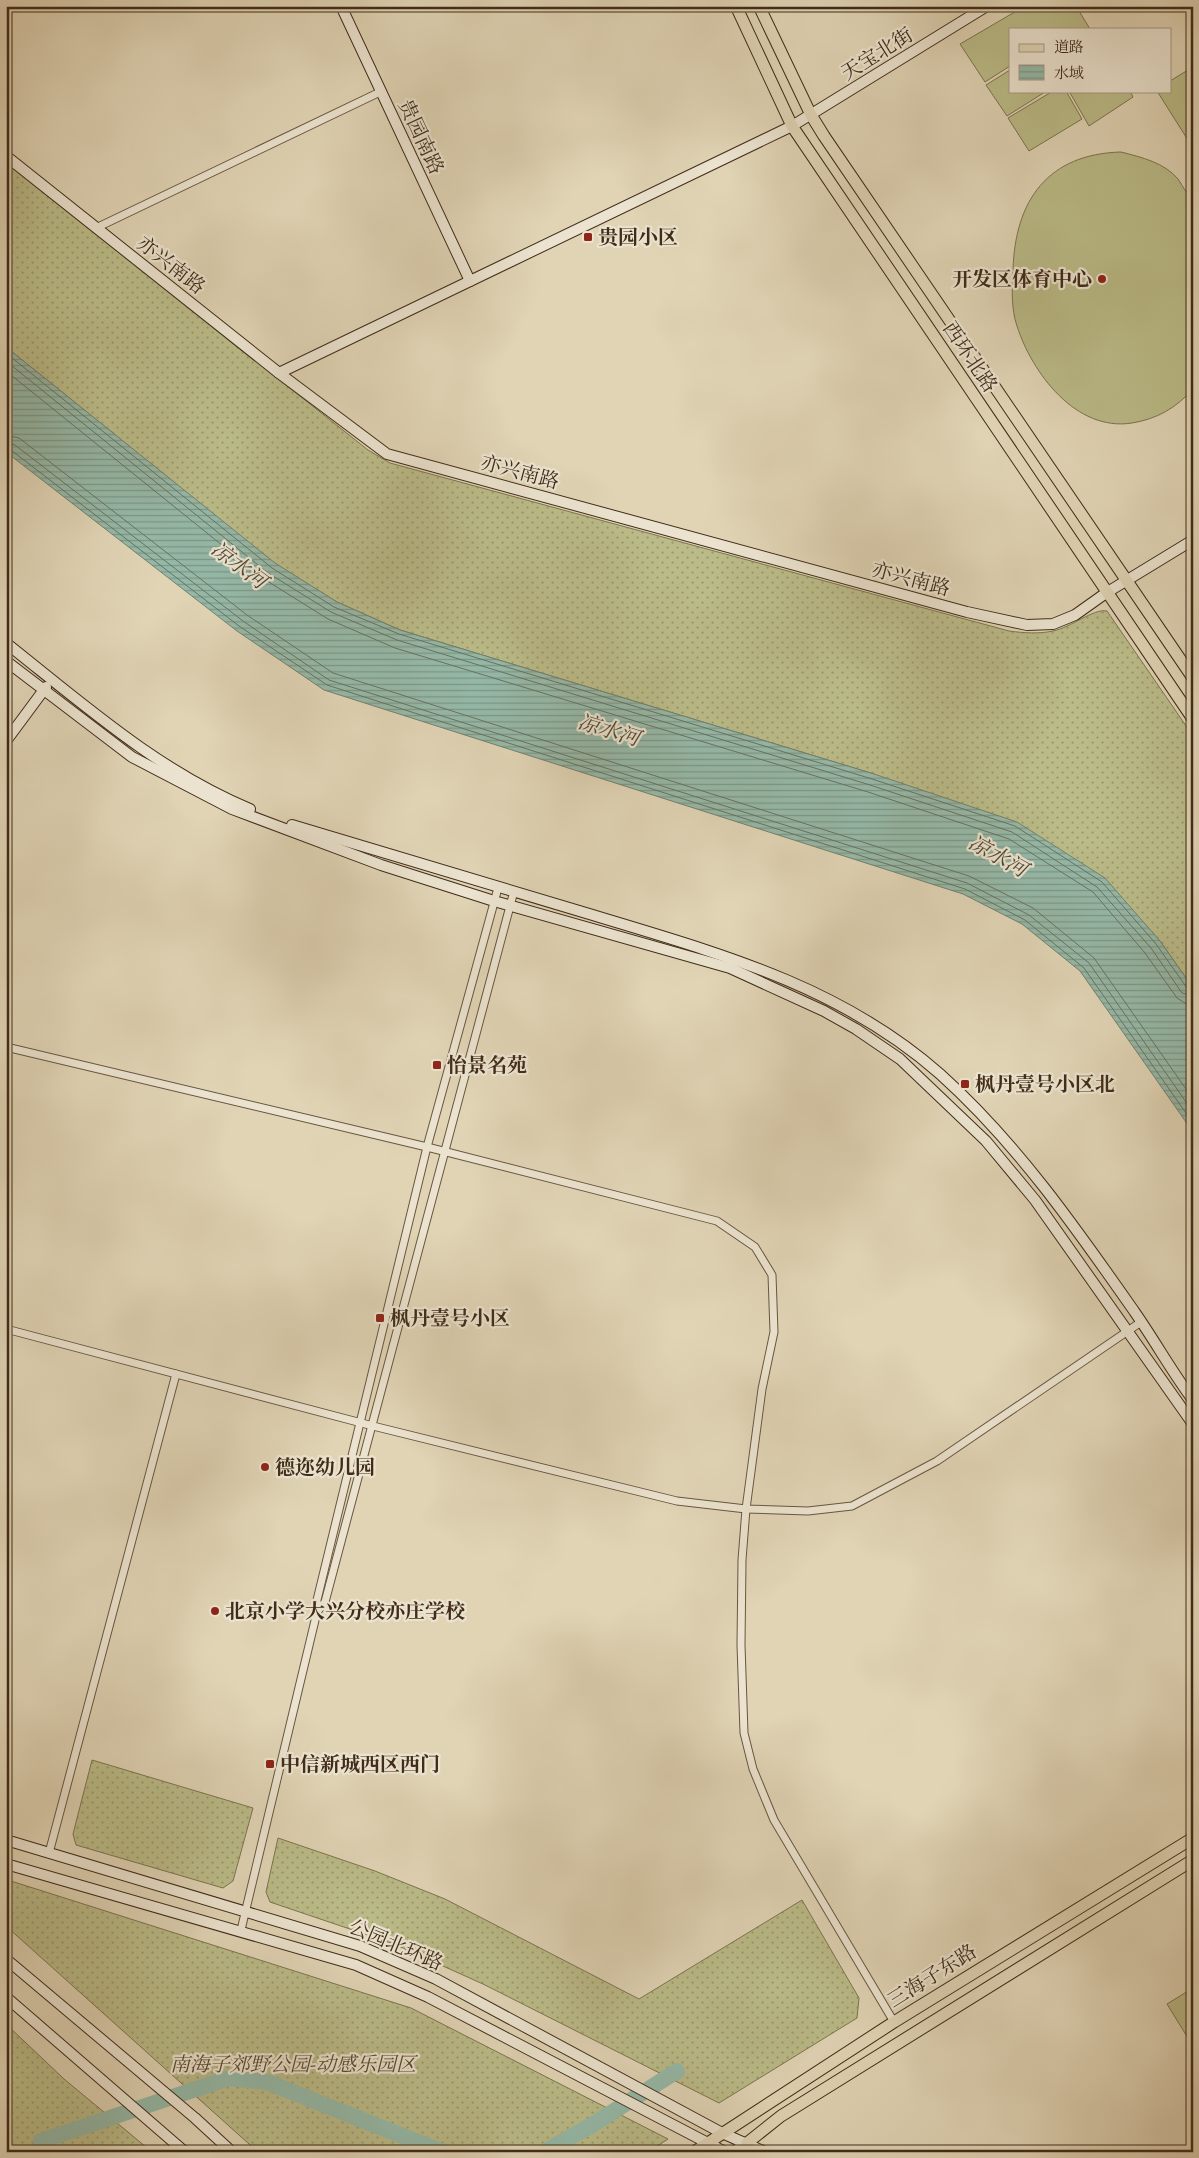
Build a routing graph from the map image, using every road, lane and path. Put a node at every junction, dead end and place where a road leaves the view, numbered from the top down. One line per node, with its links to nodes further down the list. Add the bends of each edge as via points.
1 (342, 6): 5 (street, 贵园南路)
2 (736, 6): 7 (main road, 西环北路)
3 (760, 6): 6 (main road, 西环北路)
4 (986, 6): 6 (street, 天宝北街)
5 (380, 92): 9 (street); 10 (street, 贵园南路)
6 (811, 116): 7 (street, 天宝北街); 13 (main road, 西环北路)
7 (792, 126): 10 (street, 天宝北街); 14 (main road, 西环北路)
8 (6, 156): 9 (street, 亦兴南路)
9 (96, 228): 11 (street, 亦兴南路)
10 (470, 281): 11 (street, 天宝北街)
11 (279, 373): 14 (street, 亦兴南路, via 387,454 958,609 1027,626 1053,624 1075,615)
12 (1193, 540): 13 (street, 亦兴南路)
13 (1128, 581): 14 (street, 亦兴南路); 17 (main road, 西环北路)
14 (1106, 593): 20 (main road, 西环北路)
15 (6, 643): 18 (street)
16 (6, 662): 19 (street)
17 (1193, 678)
18 (52, 679): 19 (street); 22 (street, via 126,739 221,796 283,822)
19 (43, 691): 21 (street); 24 (street, via 132,757 232,808 381,865)
20 (1193, 719)
21 (6, 741)
22 (498, 888): 23 (street); 24 (street)
23 (514, 891): 25 (street); 29 (street, via 736,959 830,999 877,1026 942,1076 1002,1136 1046,1189)
24 (494, 901): 25 (street); 27 (street)
25 (510, 905): 28 (street); 31 (street, via 730,968 824,1011 900,1058 992,1148 1035,1200)
26 (6, 1047): 27 (street)
27 (428, 1147): 28 (street); 34 (street)
28 (443, 1152): 36 (street); 37 (street, via 717,1221 755,1246 772,1275 774,1332 762,1389)
29 (1140, 1322): 31 (street); 33 (street)
30 (6, 1329): 32 (street)
31 (1128, 1330): 35 (street); 37 (street, via 937,1461 852,1506 808,1511)
32 (176, 1374): 34 (street); 41 (street)
33 (1193, 1400)
34 (360, 1422): 36 (street); 38 (street, via 317,1600)
35 (1193, 1424)
36 (373, 1426): 37 (street, via 677,1501); 38 (street, via 325,1602)
37 (746, 1509): 48 (street, via 741,1645 744,1733 753,1769 774,1820)
38 (317, 1612): 44 (street)
39 (1193, 1838): 48 (main road, 三海子东路)
40 (6, 1840): 41 (street, 公园北环路)
41 (48, 1853): 44 (street, 公园北环路)
42 (1193, 1860): 51 (main road, 三海子东路, via 782,2116)
43 (6, 1864): 45 (street, 公园北环路)
44 (246, 1911): 45 (street); 49 (street, 公园北环路, via 360,1946 428,1976)
45 (241, 1930): 50 (street, 公园北环路, via 356,1965 428,1997)
46 (6, 1959): 53 (street)
47 (6, 1997): 52 (street)
48 (894, 2022): 49 (main road, 三海子东路)
49 (722, 2133): 50 (main road, 三海子东路); 51 (street, 公园北环路)
50 (709, 2142): 54 (main road, 三海子东路); 55 (street)
51 (747, 2143): 56 (street, 三海子东路); 57 (street, 公园北环路)
52 (185, 2152)
53 (232, 2152)
54 (694, 2152)
55 (725, 2152)
56 (734, 2152)
57 (765, 2152)

